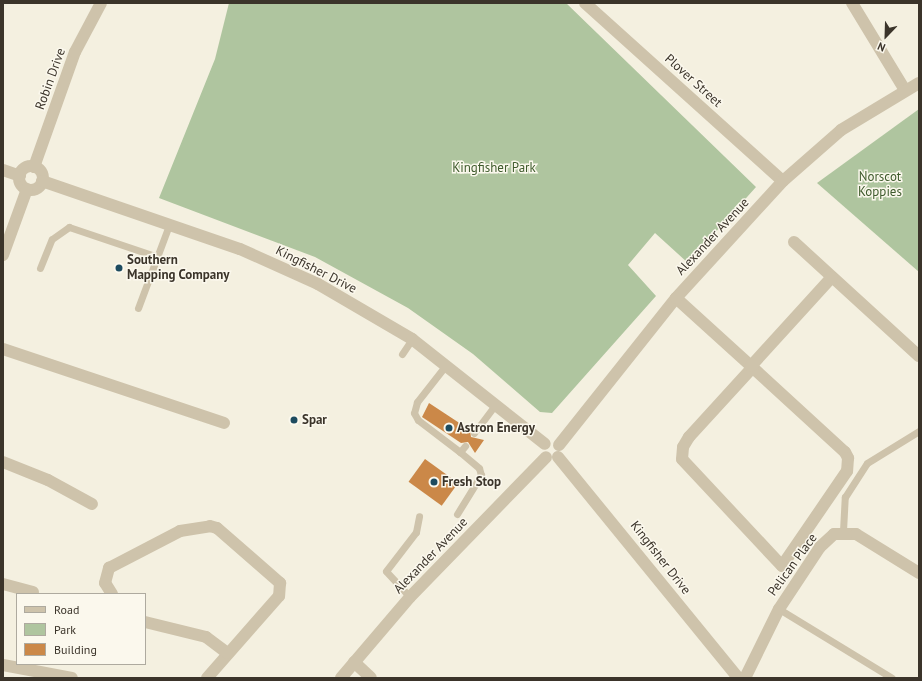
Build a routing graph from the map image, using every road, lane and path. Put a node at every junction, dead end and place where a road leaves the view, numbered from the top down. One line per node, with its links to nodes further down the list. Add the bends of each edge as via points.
1 (101, 3): 6 (street, Robin Drive, via 76,52)
2 (585, 3): 10 (street, Plover Street)
3 (852, 3): 5 (street)
4 (919, 83): 5 (street, Alexander Avenue)
5 (905, 90): 10 (street, Alexander Avenue, via 841,130)
6 (34, 167): 8 (street, via 25,168); 9 (street, via 42,174)
7 (3, 170): 8 (street)
8 (20, 176): 11 (street, via 21,184)
9 (42, 181): 11 (street, via 38,188); 12 (street, Kingfisher Drive)
10 (783, 181): 18 (street, Alexander Avenue)
11 (27, 189): 14 (street)
12 (169, 225): 15 (lane); 20 (street, Kingfisher Drive, via 240,249 318,284)
13 (794, 242): 17 (street)
14 (3, 255)
15 (158, 257): 16 (lane, via 69,228 52,238); 19 (lane)
16 (40, 268)
17 (832, 277): 23 (street); 25 (street)
18 (676, 298): 25 (street); 31 (street, Alexander Avenue)
19 (138, 308)
20 (412, 339): 22 (lane); 24 (street, Kingfisher Drive)
21 (3, 349): 27 (street)
22 (402, 354)
23 (919, 356)
24 (446, 365): 26 (street, Kingfisher Drive); 33 (lane, via 417,402 414,413 418,420)
25 (752, 367): 25 (street, via 689,437 682,448 682,458 782,566 847,471 848,458)
26 (496, 404): 29 (lane); 30 (street, Kingfisher Drive)
27 (224, 423)
28 (919, 431): 39 (lane, via 867,462 845,497)
29 (474, 433)
30 (545, 444): 31 (street, via 552,441); 34 (street)
31 (559, 444): 34 (street)
32 (465, 446): 33 (lane)
33 (460, 452): 37 (lane, via 479,468 481,475)
34 (552, 457): 44 (street, Alexander Avenue); 54 (street, Kingfisher Drive)
35 (3, 462): 36 (street, via 48,480)
36 (92, 504)
37 (457, 514)
38 (419, 516): 44 (lane, via 416,532 386,571)
39 (843, 531): 40 (street, via 856,534); 45 (street, Pelican Place, via 820,547)
40 (919, 572)
41 (3, 584): 42 (street)
42 (33, 592)
43 (111, 593): 47 (street, via 105,583 109,568 180,531 217,528 282,587 279,596)
44 (410, 597): 48 (street, Alexander Avenue)
45 (779, 609): 55 (street, Pelican Place); 56 (lane)
46 (146, 622): 47 (street, via 206,637)
47 (227, 653): 51 (street)
48 (354, 662): 52 (street, Alexander Avenue); 53 (street)
49 (3, 665): 50 (street)
50 (72, 678)
51 (207, 678)
52 (341, 678)
53 (371, 678)
54 (738, 678)
55 (745, 678)
56 (892, 678)

